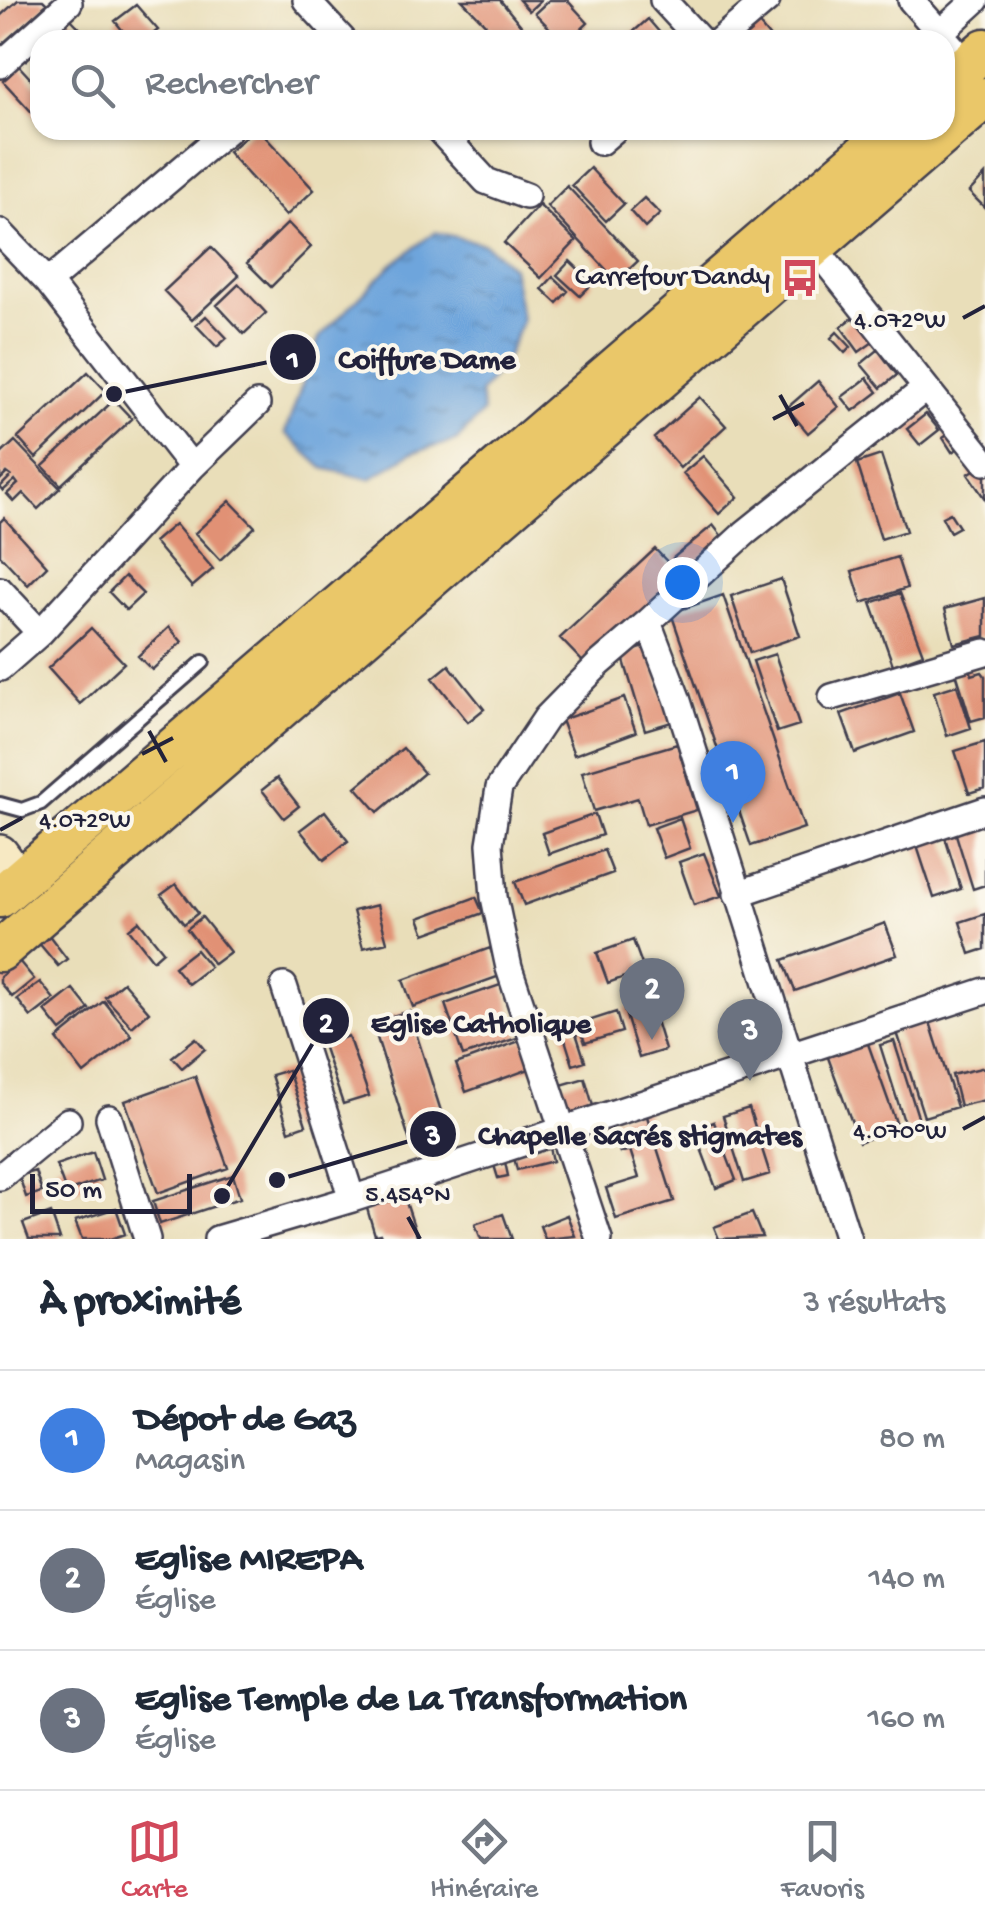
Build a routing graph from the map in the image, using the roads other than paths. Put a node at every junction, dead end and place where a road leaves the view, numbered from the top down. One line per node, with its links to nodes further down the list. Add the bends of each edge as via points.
1 (306, 0): 8 (street)
2 (663, 0): 9 (street)
3 (767, 0): 10 (street)
4 (911, 0): 11 (street)
5 (976, 0): 12 (street)
6 (69, 1): 7 (street)
7 (37, 30)
8 (334, 30)
9 (691, 30)
10 (732, 30)
11 (937, 30)
12 (943, 30)
13 (30, 37): 15 (street)
14 (955, 53): 16 (street)
15 (0, 64)
16 (971, 74)
17 (216, 140): 24 (street)
18 (448, 140): 21 (street, via 486,181)
19 (880, 140): 38 (main road)
20 (911, 140): 23 (main road)
21 (526, 196)
22 (0, 232): 24 (street)
23 (814, 247): 25 (street); 40 (main road)
24 (48, 282): 28 (street)
25 (926, 388): 27 (street); 30 (street, via 746,532)
26 (257, 404): 28 (street)
27 (985, 462)
28 (192, 466): 31 (street)
29 (0, 590): 31 (street)
30 (648, 622): 39 (street); 46 (street, via 546,718 499,788 490,844 494,897 509,968)
31 (40, 633): 34 (street)
32 (985, 652): 35 (street)
33 (203, 662): 36 (lane, via 41,803 22,810)
34 (0, 668)
35 (832, 697)
36 (0, 804)
37 (985, 810): 39 (street)
38 (7, 877)
39 (736, 894): 43 (street)
40 (0, 951)
41 (284, 986): 48 (street)
42 (985, 990): 43 (street)
43 (789, 1053): 46 (street); 52 (street)
44 (110, 1118): 49 (street)
45 (68, 1121): 47 (street)
46 (564, 1128): 48 (street); 51 (street)
47 (0, 1177)
48 (352, 1198): 50 (street)
49 (147, 1239)
50 (218, 1239)
51 (599, 1239)
52 (848, 1239)

